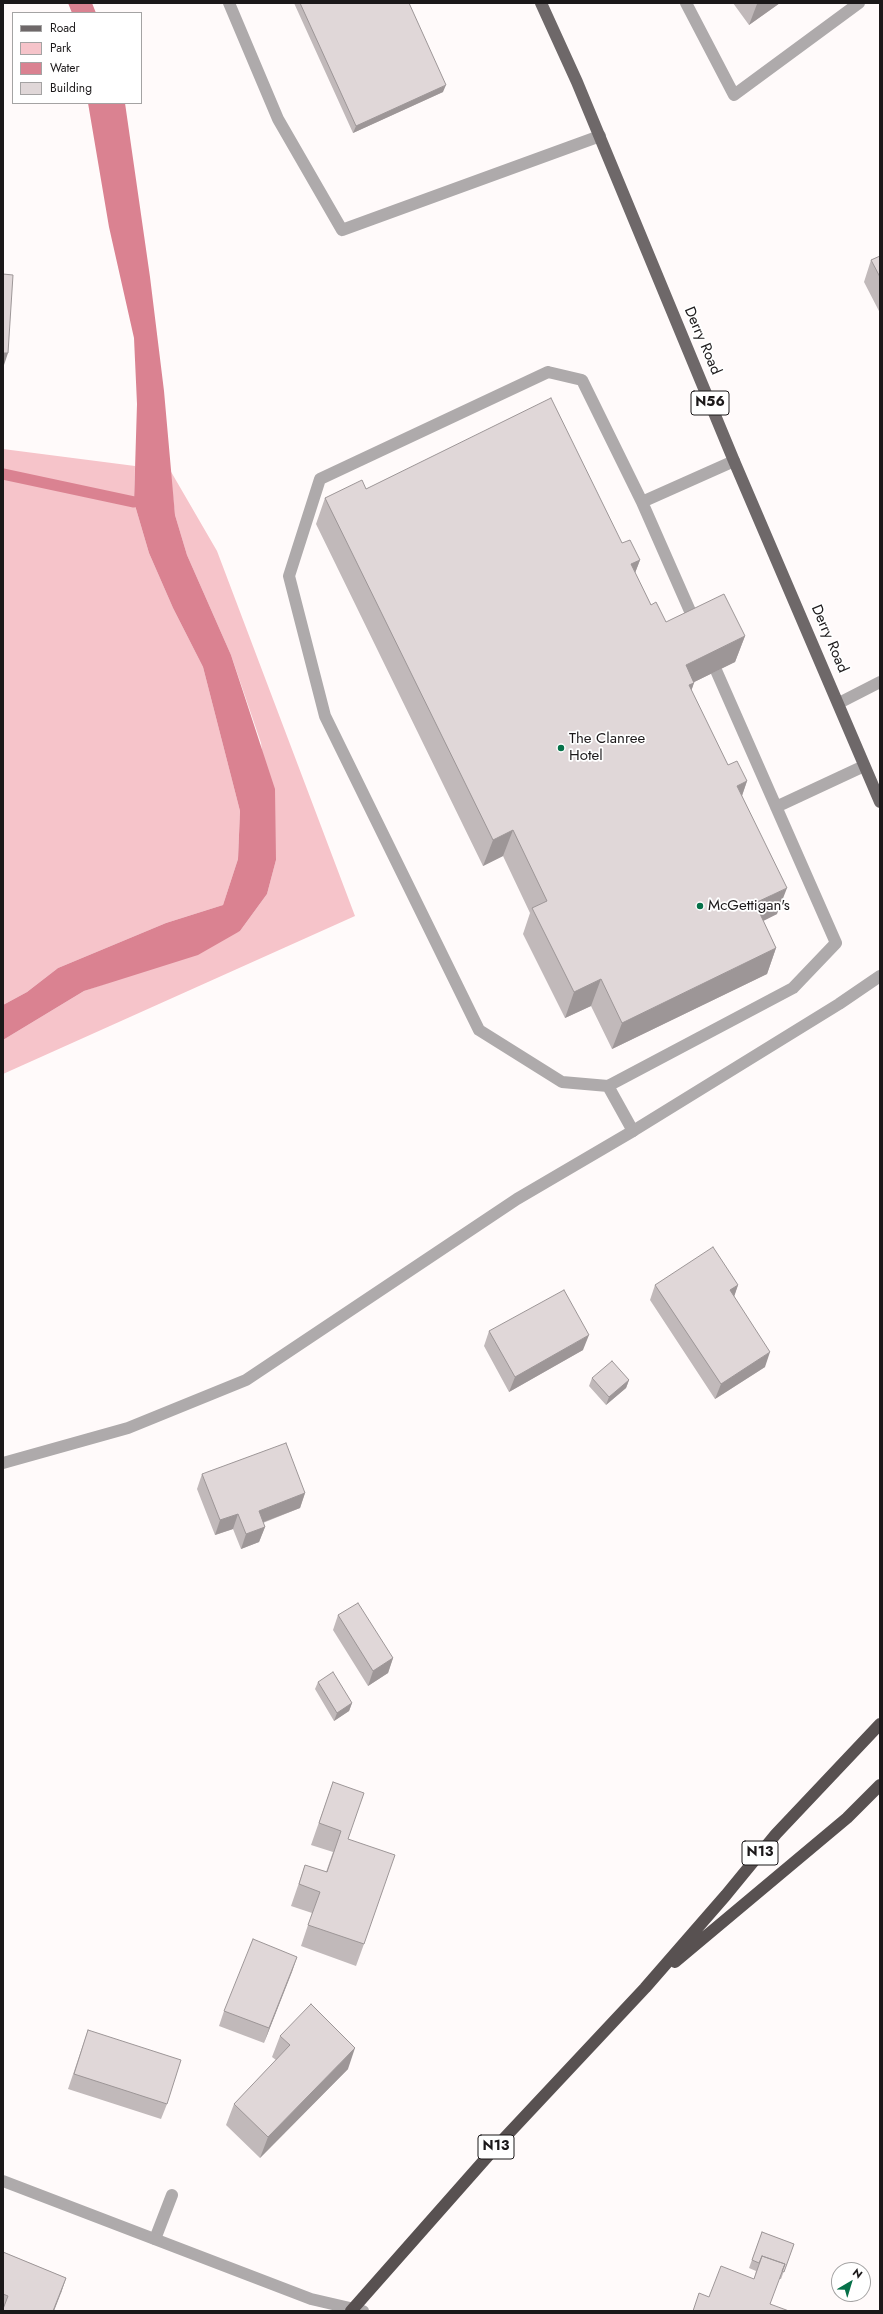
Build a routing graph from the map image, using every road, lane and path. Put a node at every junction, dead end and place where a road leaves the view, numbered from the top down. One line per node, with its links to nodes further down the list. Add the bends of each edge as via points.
1 (229, 3): 5 (street, via 278,119 342,230)
2 (541, 3): 5 (main road, Derry Road / N56)
3 (686, 3): 4 (street, via 734,95)
4 (859, 3)
5 (600, 136): 6 (main road, Derry Road / N56)
6 (734, 461): 7 (street); 9 (main road, Derry Road / N56)
7 (642, 502): 12 (street); 14 (street, via 582,380 548,372 320,479 289,576 325,716 479,1030 562,1082)
8 (880, 682): 9 (street)
9 (839, 703): 10 (main road, Derry Road / N56)
10 (864, 766): 11 (main road, Derry Road / N56); 12 (street)
11 (880, 802)
12 (776, 807): 14 (street, via 836,943 793,988)
13 (880, 976): 15 (street)
14 (608, 1086): 15 (street)
15 (633, 1131): 16 (street, via 517,1199 246,1380 128,1428)
16 (3, 1463)
17 (880, 1724): 19 (highway, N13, via 776,1834)
18 (880, 1785): 19 (highway, N13, via 847,1818)
19 (645, 1988): 23 (highway, N13, via 495,2148)
20 (3, 2181): 22 (street)
21 (172, 2195): 22 (street)
22 (155, 2239): 23 (street, via 311,2299)
23 (356, 2310)

